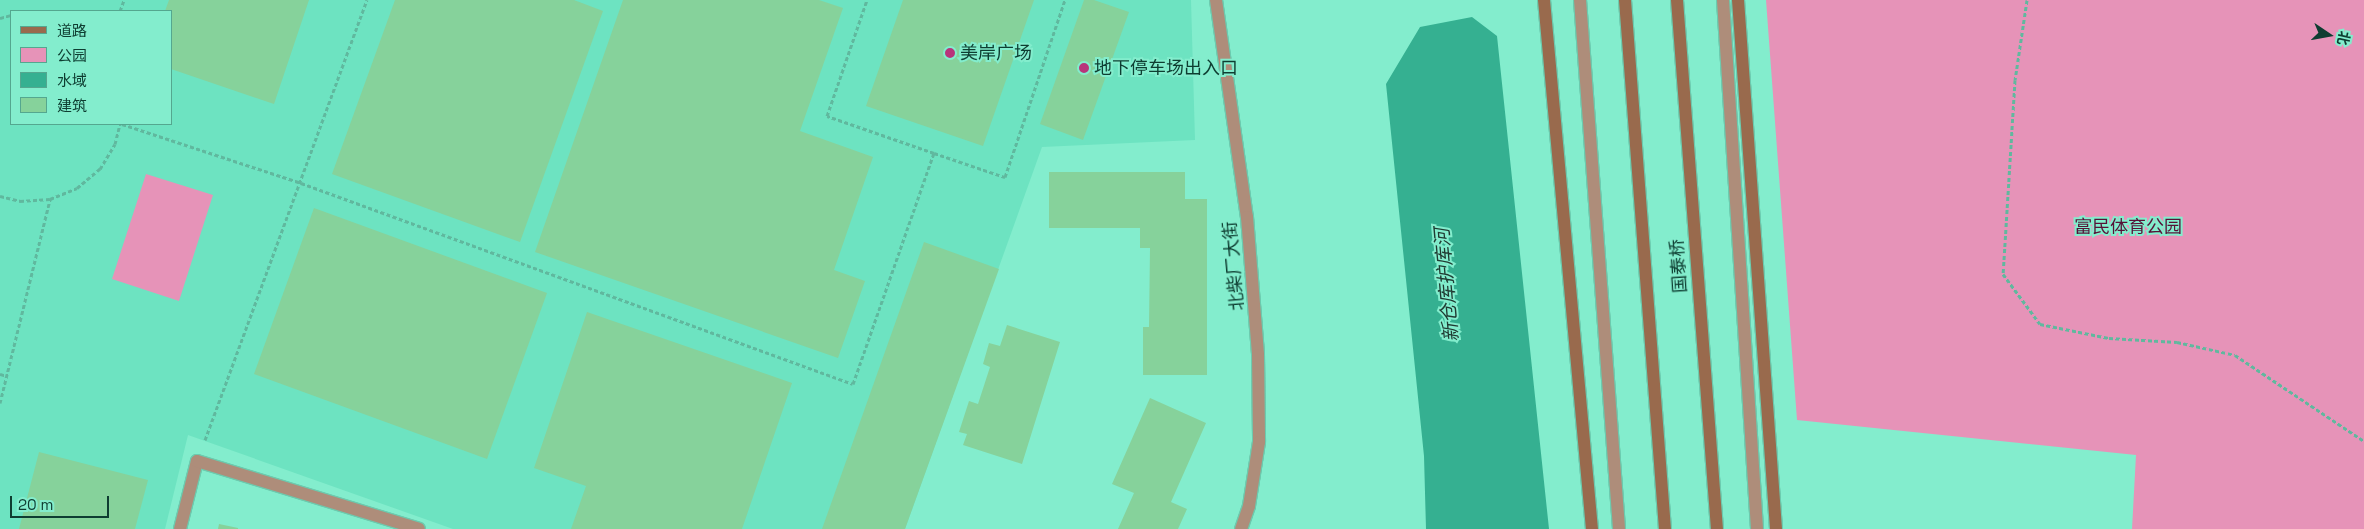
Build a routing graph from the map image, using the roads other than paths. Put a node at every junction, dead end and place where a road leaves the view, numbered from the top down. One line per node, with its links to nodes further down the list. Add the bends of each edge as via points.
1 (1216, 0): 10 (street, 北柴厂大街, via 1247,217 1258,355 1258,442 1249,506)
2 (1544, 0): 11 (street)
3 (1580, 0): 12 (street)
4 (1625, 0): 13 (street, 国泰桥)
5 (1676, 0): 14 (street, 国泰桥)
6 (1723, 0): 15 (street)
7 (1738, 0): 16 (street)
8 (180, 529): 9 (street, via 197,460)
9 (419, 529)
10 (1241, 529)
11 (1592, 529)
12 (1619, 529)
13 (1665, 529)
14 (1716, 529)
15 (1757, 529)
16 (1776, 529)

